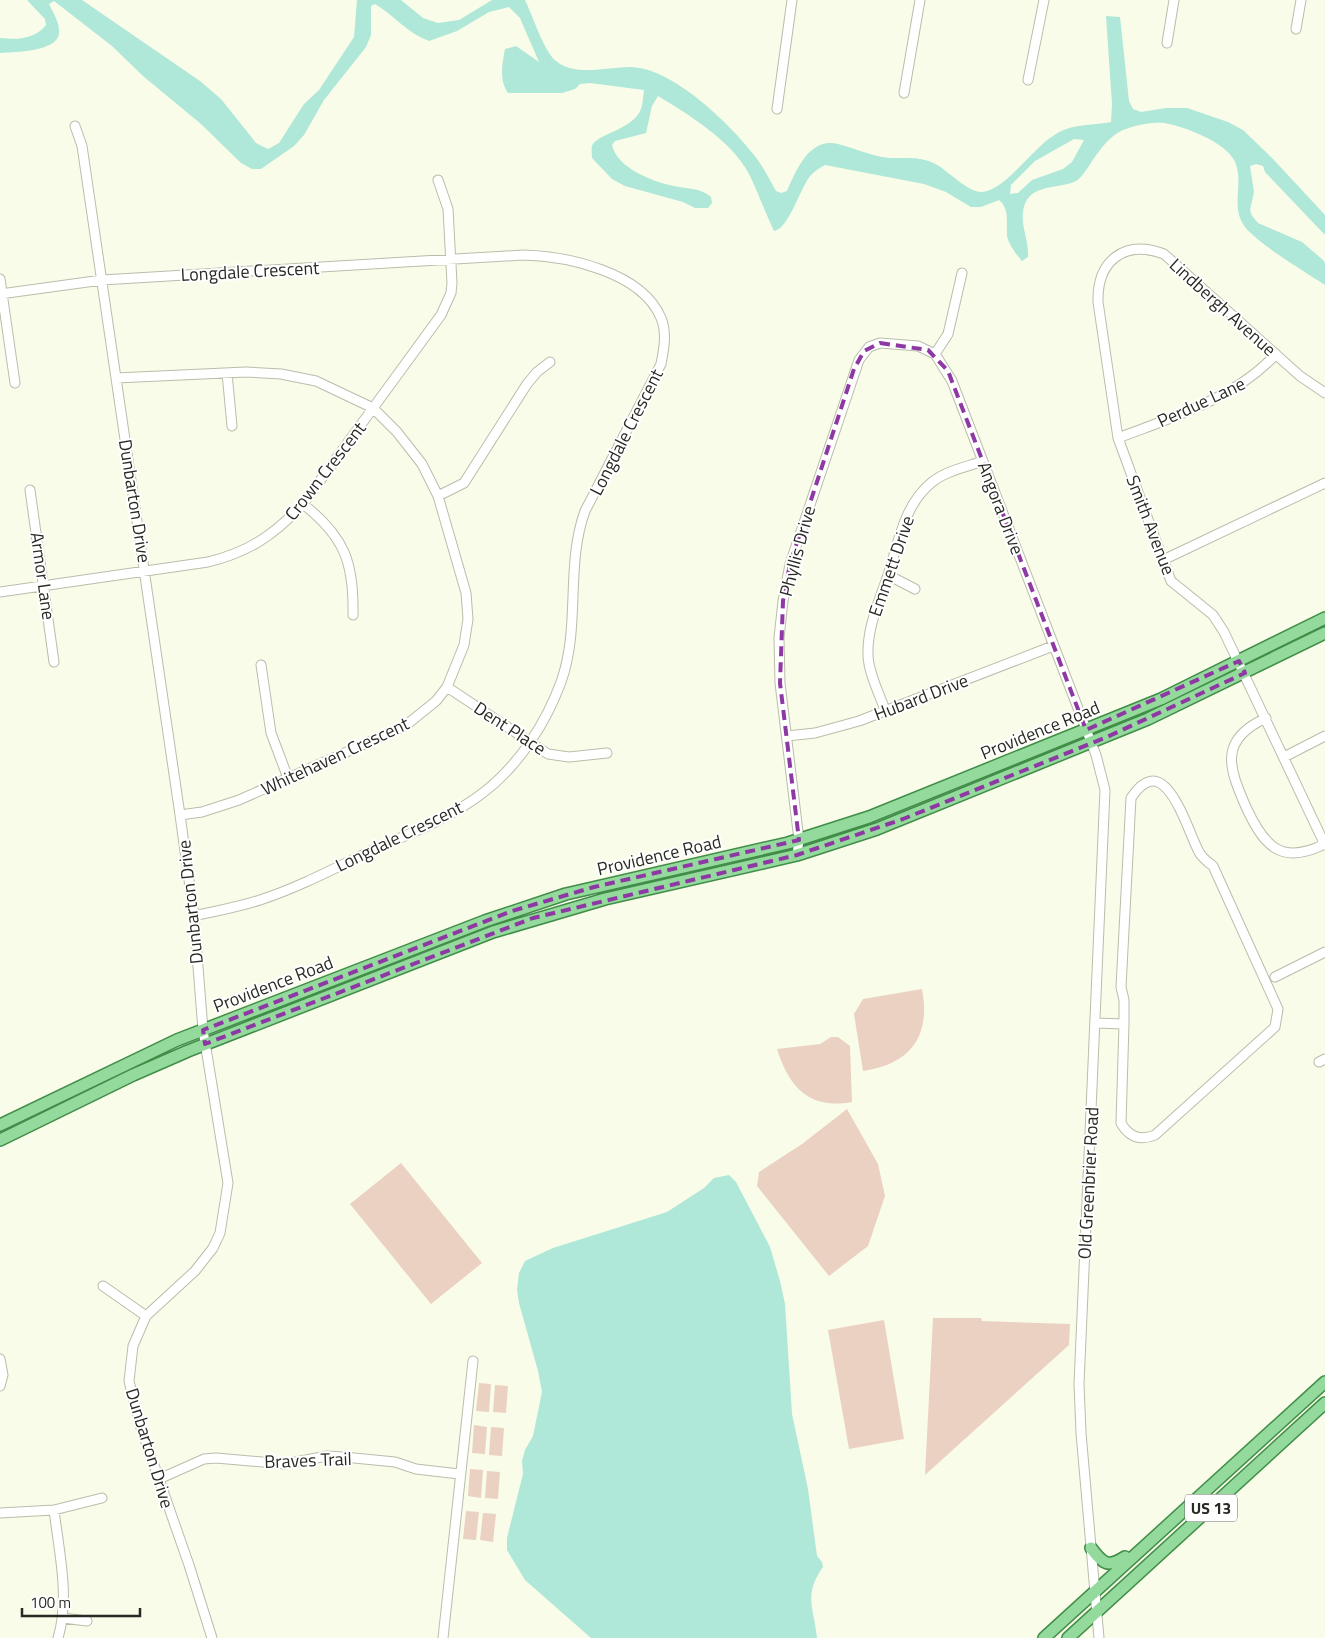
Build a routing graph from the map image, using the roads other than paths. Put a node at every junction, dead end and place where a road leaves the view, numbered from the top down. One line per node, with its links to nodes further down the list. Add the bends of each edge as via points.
1 (792, 0): 10 (street)
2 (920, 0): 9 (street)
3 (1044, 0): 8 (street)
4 (1174, 0): 7 (street)
5 (1301, 0): 6 (street)
6 (1296, 29)
7 (1167, 43)
8 (1028, 80)
9 (904, 93)
10 (777, 109)
11 (75, 126): 17 (street, Dunbarton Drive, via 82,146)
12 (438, 180): 13 (street, Crown Crescent, via 448,209)
13 (451, 259): 17 (street, Longdale Crescent); 26 (street, Crown Crescent, via 451,293 441,315); 54 (street, Longdale Crescent, via 545,256 588,265 618,277 642,292 656,308 663,329 661,364 585,511 577,534 570,648 561,681)
14 (1113, 259): 20 (street, Lindbergh Avenue, via 1132,249 1164,254); 28 (street, Smith Avenue, via 1102,271 1098,302)
15 (962, 273): 19 (street, via 948,334)
16 (0, 279): 18 (street)
17 (102, 280): 18 (street, Longdale Crescent); 23 (street, Dunbarton Drive)
18 (1, 293): 24 (street)
19 (935, 354): 29 (street, Angora Drive, via 952,381); 52 (street, Phyllis Drive, via 904,344 880,343 868,347 859,360 846,393 790,564 779,638 780,683)
20 (1276, 354): 25 (street, Lindbergh Avenue); 28 (street, Perdue Lane, via 1262,369 1233,388 1181,414)
21 (550, 362): 32 (street, via 526,384 464,483)
22 (227, 373): 23 (street, Whitehaven Crescent); 26 (street, Whitehaven Crescent, via 299,376); 27 (street)
23 (116, 378): 35 (street, Dunbarton Drive)
24 (15, 383)
25 (1325, 393)
26 (373, 408): 32 (street, Whitehaven Crescent, via 422,464); 33 (street, Crown Crescent)
27 (232, 426)
28 (1118, 438): 34 (street, Smith Avenue)
29 (983, 461): 36 (street, Emmett Drive, via 940,476 922,491 904,524); 43 (street, Angora Drive)
30 (1325, 483): 34 (street)
31 (30, 490): 37 (street, Armor Lane)
32 (438, 496): 48 (street, Whitehaven Crescent, via 461,570 468,620 464,645)
33 (303, 504): 35 (street, Crown Crescent, via 288,520 252,547 208,562); 40 (street, via 322,519 344,550 352,570)
34 (1163, 560): 44 (street, Smith Avenue, via 1171,580 1213,615)
35 (145, 571): 37 (street, Crown Crescent); 59 (street, Dunbarton Drive)
36 (888, 575): 38 (street); 49 (street, Emmett Drive, via 872,619 868,658)
37 (45, 586): 39 (street, Crown Crescent); 45 (street, Armor Lane)
38 (915, 589)
39 (0, 592)
40 (353, 615)
41 (1325, 618): 44 (main road, Providence Road)
42 (1325, 634): 47 (main road, Providence Road)
43 (1053, 646): 49 (street, Hubard Drive); 51 (street, Angora Drive)
44 (1239, 661): 47 (street, Smith Avenue); 51 (main road, Providence Road)
45 (54, 662)
46 (261, 665): 58 (street, via 272,733)
47 (1245, 674): 50 (street, Smith Avenue); 55 (main road, Providence Road)
48 (447, 687): 54 (street, Dent Place); 58 (street, Whitehaven Crescent, via 436,701 405,726)
49 (885, 710): 52 (street, Hubard Drive, via 840,728)
50 (1266, 718): 57 (street, Smith Avenue); 61 (street, via 1241,736 1230,762 1234,779 1258,831 1272,847 1292,854 1308,852)
51 (1086, 730): 55 (street, Old Greenbrier Road); 60 (main road, Providence Road, via 869,817)
52 (787, 736): 60 (street, Phyllis Drive)
53 (1325, 736): 57 (street)
54 (530, 742): 56 (street, Dent Place, via 548,754 569,757); 63 (street, Longdale Crescent, via 506,773 456,811 288,889 232,908)
55 (1092, 743): 62 (main road, Providence Road, via 877,829); 66 (street, Old Greenbrier Road, via 1105,790)
56 (607, 753)
57 (1284, 757): 61 (street, Smith Avenue)
58 (288, 778): 59 (street, Whitehaven Crescent, via 232,803)
59 (180, 815): 63 (street, Dunbarton Drive)
60 (799, 840): 62 (street, Phyllis Drive); 68 (main road, Providence Road, via 539,902)
61 (1325, 844)
62 (797, 855): 69 (main road, Providence Road, via 540,916)
63 (194, 916): 68 (street, Dunbarton Drive)
64 (1325, 952): 65 (street)
65 (1275, 977)
66 (1096, 1023): 67 (street); 84 (street, Old Greenbrier Road, via 1079,1384)
67 (1124, 1024): 67 (street, via 1121,987 1130,798 1137,788 1148,782 1160,782 1171,792 1200,855 1213,866 1278,1015 1275,1026 1155,1136 1145,1139 1126,1132 1121,1123)
68 (203, 1030): 69 (street, Dunbarton Drive); 70 (main road, Providence Road, via 138,1057)
69 (206, 1044): 71 (main road, Providence Road, via 133,1075); 73 (street, Dunbarton Drive, via 228,1183 224,1215 220,1233 204,1261)
70 (0, 1125)
71 (0, 1140)
72 (103, 1286): 73 (street)
73 (146, 1316): 80 (street, Dunbarton Drive, via 133,1346 129,1380 140,1425)
74 (0, 1359): 77 (street, via 3,1375)
75 (472, 1361): 79 (street)
76 (1325, 1382): 85 (main road, US 13)
77 (0, 1386)
78 (1325, 1403): 87 (main road, US 13)
79 (459, 1474): 80 (street, Braves Trail, via 416,1469 395,1462 327,1456 285,1464 204,1459); 92 (street)
80 (159, 1479): 91 (street, Dunbarton Drive)
81 (102, 1498): 82 (street)
82 (54, 1510): 83 (street); 88 (street)
83 (0, 1514)
84 (1091, 1548): 85 (main road, via 1099,1559 1108,1564); 86 (street, Old Greenbrier Road)
85 (1136, 1554): 86 (main road, US 13)
86 (1095, 1592): 87 (street, Old Greenbrier Road); 93 (main road, US 13)
87 (1097, 1611): 94 (main road, US 13); 95 (street, Old Greenbrier Road)
88 (63, 1618): 89 (street); 90 (street)
89 (87, 1621)
90 (58, 1638)
91 (212, 1638)
92 (443, 1638)
93 (1044, 1638)
94 (1068, 1638)
95 (1099, 1638)

